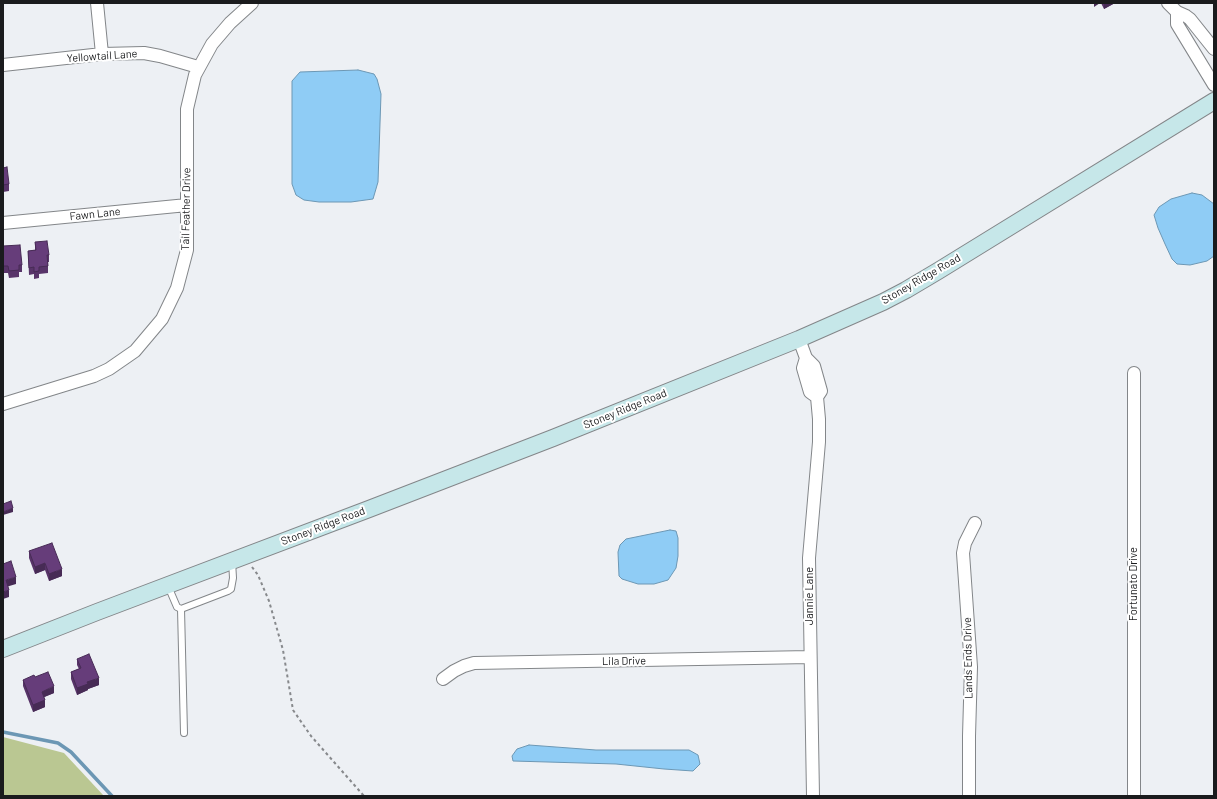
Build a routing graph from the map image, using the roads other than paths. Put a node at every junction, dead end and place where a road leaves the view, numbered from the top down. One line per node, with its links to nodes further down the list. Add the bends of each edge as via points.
1 (97, 3): 6 (street)
2 (252, 3): 8 (street, Tail Feather Drive, via 212,44)
3 (1168, 3): 4 (street)
4 (1176, 12): 5 (street, via 1190,19); 9 (street, via 1177,24)
5 (1214, 49)
6 (102, 54): 7 (street, Yellowtail Lane); 8 (street, Yellowtail Lane, via 153,54)
7 (3, 65)
8 (198, 67): 11 (street, Tail Feather Drive, via 187,109)
9 (1214, 85)
10 (1214, 101): 13 (street, Stoney Ridge Road, via 906,290)
11 (187, 205): 12 (street, Fawn Lane); 15 (street, Tail Feather Drive, via 186,250 177,288 162,319 142,344 117,365 101,373)
12 (3, 223)
13 (799, 339): 17 (street, Stoney Ridge Road, via 546,441); 21 (street, Jannie Lane, via 806,358 803,368 810,392 817,397 820,430 809,553)
14 (1134, 373): 26 (street, Fortunato Drive)
15 (3, 404)
16 (975, 523): 25 (street, Lands Ends Drive, via 963,553 971,667)
17 (238, 558): 18 (street, Stoney Ridge Road); 19 (lane, via 233,584 228,591)
18 (168, 585): 19 (lane, via 177,607); 20 (street, Stoney Ridge Road)
19 (182, 609): 23 (lane)
20 (3, 649)
21 (810, 658): 22 (street, Lila Drive, via 474,664 454,671); 24 (street, Jannie Lane)
22 (443, 680)
23 (184, 733)
24 (813, 796)
25 (970, 796)
26 (1134, 796)

